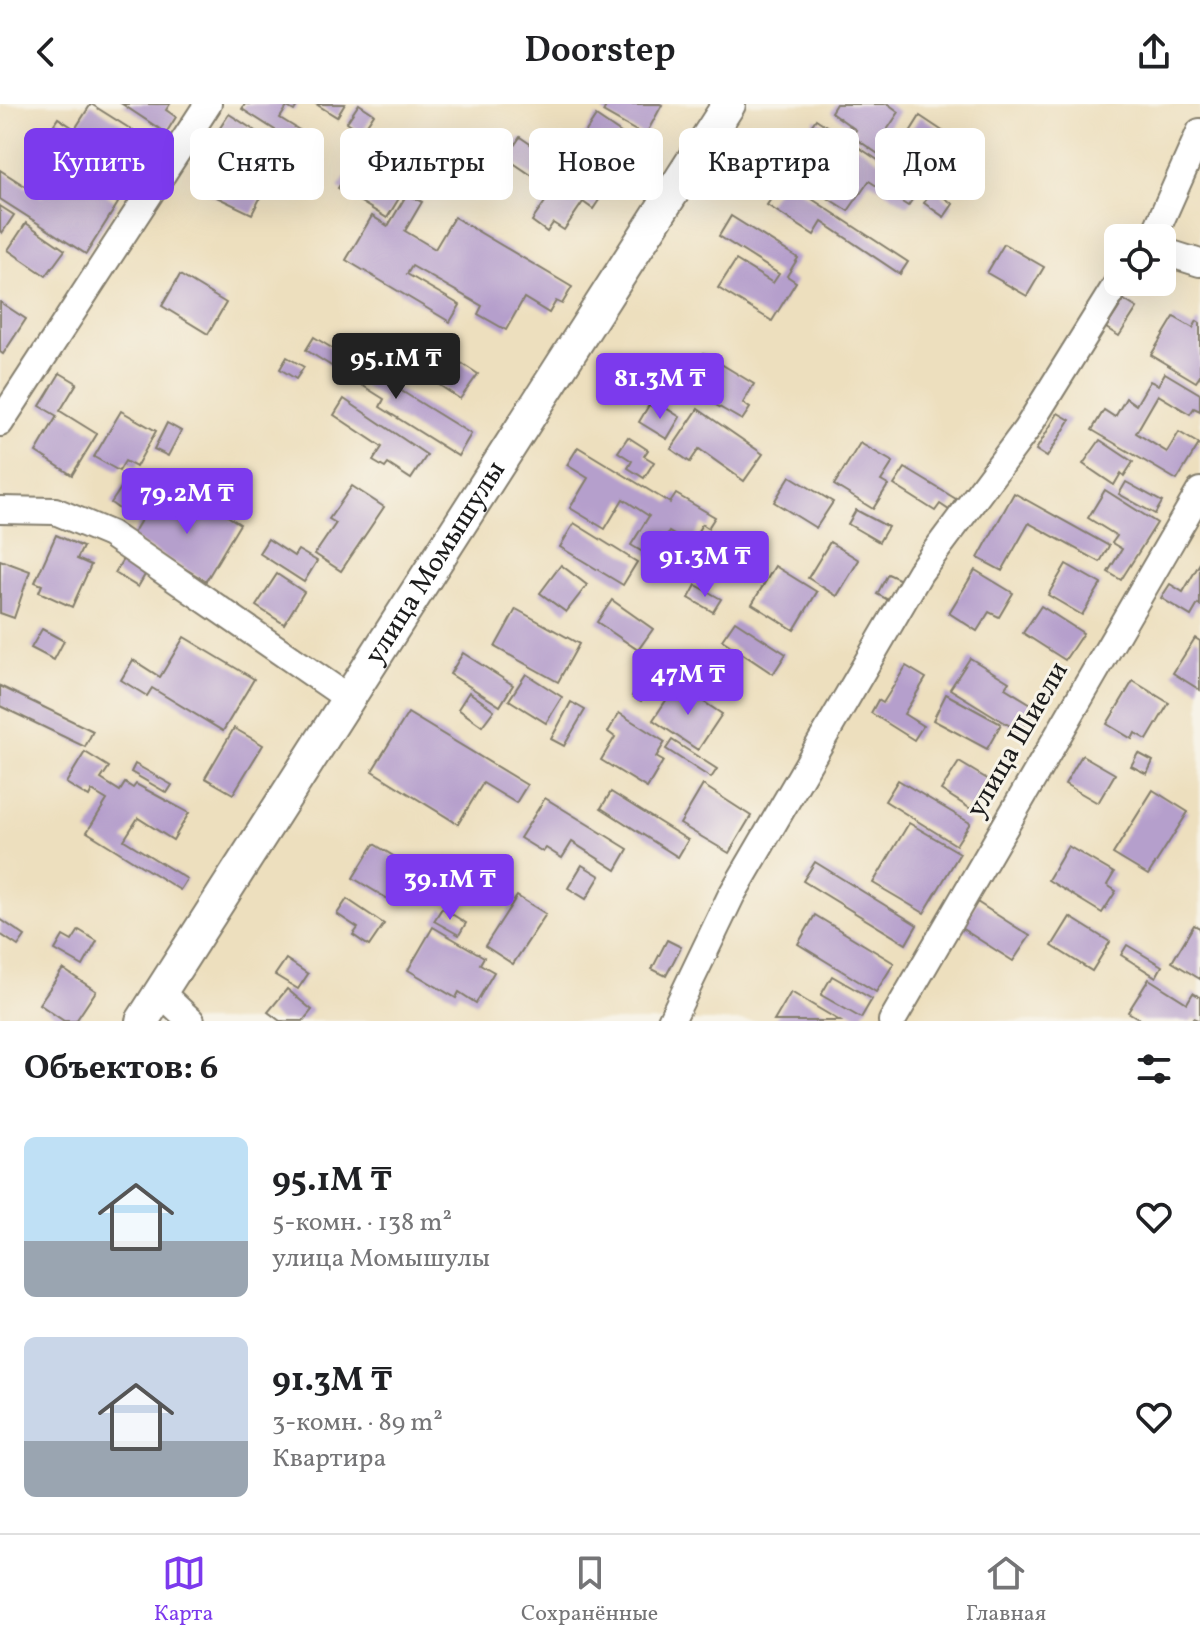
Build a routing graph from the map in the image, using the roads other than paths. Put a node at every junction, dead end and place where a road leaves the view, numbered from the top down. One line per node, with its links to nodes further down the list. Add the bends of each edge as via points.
1 (208, 104): 8 (street)
2 (729, 104): 11 (street, улица Момышулы)
3 (1200, 132): 4 (street)
4 (1159, 224)
5 (1176, 255): 6 (street)
6 (1200, 263)
7 (1109, 296): 15 (street, via 1026,430 920,572 731,896)
8 (0, 423)
9 (1200, 491): 16 (street, улица Шиели)
10 (0, 510): 11 (street, via 55,511 110,534)
11 (348, 698): 12 (street, улица Момышулы)
12 (160, 992): 13 (street, улица Момышулы); 14 (street)
13 (142, 1021)
14 (191, 1021)
15 (671, 1021)
16 (892, 1021)

